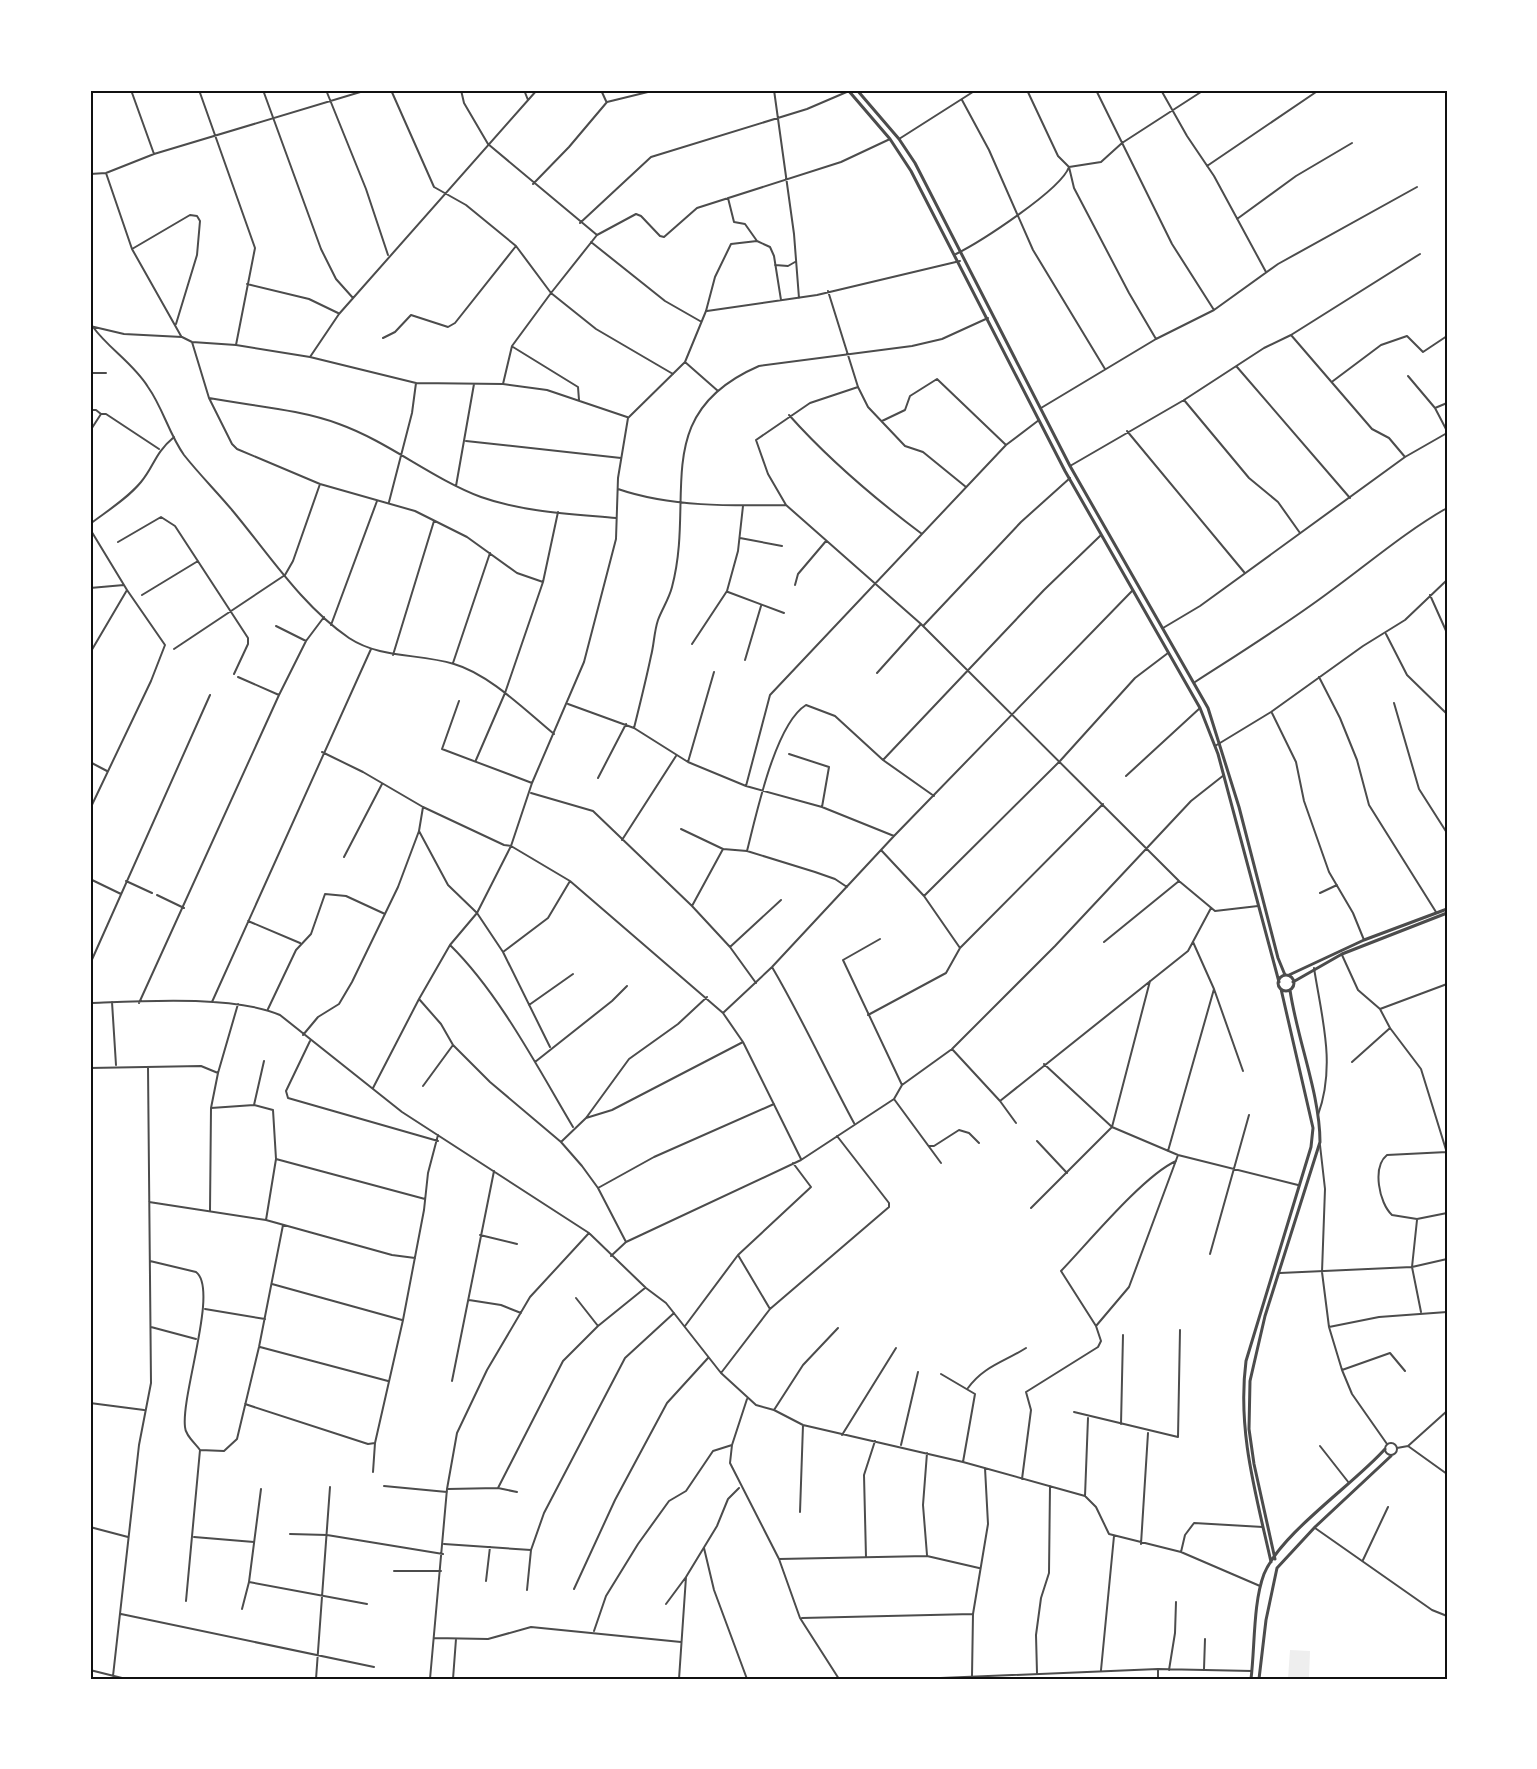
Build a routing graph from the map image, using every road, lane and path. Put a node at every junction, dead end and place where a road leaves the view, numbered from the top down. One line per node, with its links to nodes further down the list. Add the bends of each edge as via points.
1 (131, 90): 34 (street)
2 (199, 90): 28 (street)
3 (262, 90): 27 (street)
4 (326, 90): 24 (street)
5 (368, 90): 24 (street)
6 (391, 90): 42 (street, via 434,187)
7 (460, 90): 33 (street)
8 (524, 90): 21 (street)
9 (537, 90): 21 (street)
10 (601, 90): 23 (street)
11 (656, 90): 23 (street)
12 (774, 90): 26 (street)
13 (857, 90): 30 (street)
14 (976, 90): 22 (street)
15 (1027, 90): 35 (street, via 1058,156)
16 (1096, 90): 31 (street)
17 (1161, 90): 25 (street)
18 (1204, 90): 25 (street)
19 (1319, 90): 36 (street)
20 (849, 91): 26 (street); 29 (street)
21 (528, 100): 33 (street)
22 (962, 100): 30 (street); 44 (street)
23 (607, 102): 40 (street)
24 (330, 103): 27 (street); 55 (street)
25 (1172, 109): 31 (street); 36 (street)
26 (779, 117): 39 (street); 46 (street, via 651,157)
27 (274, 120): 28 (street); 63 (street, via 321,249 336,279)
28 (214, 136): 34 (street); 60 (street, via 255,248)
29 (890, 139): 39 (street, via 841,162); 53 (street)
30 (899, 139): 52 (street)
31 (1122, 143): 35 (street, via 1101,162); 66 (street, via 1172,244)
32 (1352, 143): 45 (street, via 1296,176)
33 (488, 144): 40 (street); 42 (street)
34 (154, 154): 37 (street)
35 (1069, 167): 44 (street, via 1066,177); 77 (street, via 1074,188)
36 (1206, 167): 45 (street)
37 (106, 173): 38 (street); 51 (street)
38 (90, 174)
39 (785, 180): 43 (street); 56 (street)
40 (533, 184): 46 (street)
41 (1417, 187): 59 (street)
42 (445, 195): 50 (street, via 466,205); 55 (street)
43 (728, 198): 47 (street, via 692,211 664,237 636,214); 48 (street, via 734,222 745,224)
44 (1018, 214): 52 (street); 85 (street, via 1033,250)
45 (1236, 219): 59 (street)
46 (580, 223): 47 (street)
47 (597, 235): 49 (street)
48 (757, 241): 58 (street, via 770,247); 67 (street, via 731,244 715,277)
49 (591, 243): 62 (street); 70 (street, via 665,301)
50 (516, 246): 62 (street); 76 (street, via 455,323 448,327 411,315 396,332)
51 (132, 249): 71 (street); 71 (street, via 190,215 200,221 197,255)
52 (962, 251): 53 (street); 100 (street)
53 (956, 254): 57 (street)
54 (1420, 254): 73 (street)
55 (388, 255): 63 (street)
56 (796, 261): 58 (street, via 788,266); 64 (street)
57 (960, 261): 61 (street); 69 (street)
58 (775, 265): 65 (street)
59 (1266, 272): 66 (street)
60 (247, 284): 68 (street, via 309,299); 79 (street)
61 (828, 290): 64 (street); 81 (street)
62 (551, 293): 80 (street); 88 (street, via 596,328)
63 (353, 298): 68 (street)
64 (799, 298): 65 (street)
65 (781, 300): 67 (street)
66 (1214, 310): 77 (street)
67 (706, 311): 70 (street)
68 (339, 314): 82 (street)
69 (988, 318): 81 (street, via 942,339); 106 (street)
70 (700, 321): 83 (street)
71 (176, 324): 75 (street)
72 (91, 327): 75 (street, via 124,334); 111 (street, via 148,385)
73 (1291, 335): 84 (street); 90 (street)
74 (1447, 336): 90 (street, via 1422,352 1407,336 1382,345)
75 (182, 337): 78 (street)
76 (383, 338)
77 (1156, 339): 85 (street)
78 (192, 342): 79 (street); 96 (street)
79 (236, 345): 82 (street)
80 (512, 346): 93 (street); 97 (street, via 578,387)
81 (847, 353): 94 (street); 95 (street, via 759,366)
82 (310, 357): 91 (street)
83 (684, 362): 88 (street); 95 (street)
84 (1237, 367): 98 (street); 124 (street)
85 (1106, 370): 100 (street)
86 (106, 373): 87 (street)
87 (90, 374)
88 (672, 374): 105 (street)
89 (1408, 376): 101 (street)
90 (1333, 381): 116 (street, via 1372,429 1389,438)
91 (416, 383): 92 (street); 115 (street)
92 (474, 384): 93 (street); 112 (street)
93 (503, 384): 97 (street, via 547,390)
94 (858, 387): 104 (street, via 810,403); 107 (street)
95 (718, 391): 126 (street, via 699,410 688,433)
96 (209, 398): 115 (street, via 336,423); 120 (street, via 237,449)
97 (579, 400): 105 (street)
98 (1184, 400): 108 (street); 136 (street, via 1249,478 1278,502)
99 (1447, 403): 101 (street)
100 (1041, 408): 118 (street)
101 (1435, 408): 110 (street)
102 (90, 410): 103 (street)
103 (101, 414): 109 (street); 114 (street, via 107,414)
104 (789, 415): 128 (street, via 755,443); 137 (street, via 825,455)
105 (628, 418): 117 (street)
106 (1039, 420): 113 (street); 119 (street)
107 (882, 422): 113 (street, via 905,410 910,396 936,379); 122 (street, via 904,446 923,452)
108 (1127, 430): 118 (street); 145 (street)
109 (90, 431)
110 (1447, 432): 116 (street)
111 (174, 437): 114 (street); 146 (street, via 184,455)
112 (466, 441): 117 (street); 121 (street)
113 (1006, 445): 122 (street)
114 (159, 449): 134 (street, via 133,491)
115 (401, 455): 121 (street); 127 (street)
116 (1404, 457): 124 (street)
117 (621, 458): 123 (street)
118 (1070, 466): 165 (street)
119 (1070, 478): 138 (street); 163 (street, via 1021,522)
120 (320, 484): 125 (street); 146 (street)
121 (456, 486): 131 (street, via 510,505)
122 (966, 487): 137 (street)
123 (618, 489): 126 (street, via 638,496); 132 (street)
124 (1350, 498): 136 (street)
125 (377, 501): 127 (street); 162 (street)
126 (679, 501): 129 (street); 195 (street, via 678,554 672,588 658,621)
127 (389, 502): 133 (street)
128 (786, 505): 129 (street); 141 (street)
129 (743, 506): 139 (street)
130 (1447, 508): 183 (street, via 1417,525 1312,605)
131 (558, 512): 132 (street); 148 (street)
132 (617, 519): 189 (street, via 616,539 584,662)
133 (434, 521): 143 (street); 174 (street)
134 (90, 524)
135 (90, 529): 149 (street)
136 (1300, 533): 145 (street)
137 (922, 534): 151 (street)
138 (1101, 536): 155 (street); 177 (street)
139 (740, 538): 142 (street); 154 (street)
140 (118, 542): 144 (street, via 156,519 165,518 176,526)
141 (826, 542): 150 (street, via 798,574); 151 (street)
142 (782, 546)
143 (490, 553): 148 (street, via 517,573); 176 (street)
144 (198, 561): 156 (street); 159 (street)
145 (1244, 572): 165 (street)
146 (285, 575): 159 (street); 161 (street)
147 (1447, 580): 157 (street)
148 (543, 582): 184 (street)
149 (124, 585): 152 (street); 153 (street)
150 (795, 585)
151 (876, 585): 163 (street); 213 (street, via 770,695)
152 (90, 588)
153 (126, 590): 172 (street); 207 (street, via 165,645)
154 (727, 591): 158 (street); 169 (street)
155 (1132, 591): 173 (street); 193 (street)
156 (142, 595)
157 (1430, 595): 166 (street); 167 (street)
158 (760, 606): 160 (street); 175 (street)
159 (230, 612): 170 (street); 180 (street, via 248,641)
160 (784, 613)
161 (324, 617): 162 (street); 168 (street)
162 (331, 625): 171 (street)
163 (923, 625): 177 (street); 179 (street)
164 (276, 627): 168 (street)
165 (1163, 628): 183 (street)
166 (1385, 633): 182 (street); 192 (street, via 1407,675)
167 (1447, 633)
168 (306, 641): 186 (street)
169 (692, 644)
170 (174, 649)
171 (370, 649): 174 (street); 199 (street)
172 (90, 651)
173 (1168, 653): 190 (street); 204 (street, via 1135,678)
174 (393, 655): 176 (street)
175 (745, 660)
176 (453, 663): 184 (street)
177 (969, 670): 193 (street); 203 (street)
178 (714, 672): 206 (street)
179 (877, 673)
180 (234, 674)
181 (238, 677): 186 (street)
182 (1319, 677): 191 (street); 250 (street, via 1341,718 1369,805)
183 (1195, 682): 197 (street)
184 (505, 693): 196 (street); 202 (street)
185 (210, 695): 234 (street)
186 (279, 695): 246 (street)
187 (459, 701): 202 (street, via 442,749)
188 (1394, 703): 223 (street, via 1419,789)
189 (568, 704): 194 (street); 196 (street)
190 (1200, 708): 198 (street); 208 (street)
191 (1271, 712): 197 (street); 236 (street, via 1296,762 1304,801 1329,872)
192 (1447, 714)
193 (1013, 715): 204 (street); 216 (street)
194 (626, 724): 195 (street); 210 (street)
195 (634, 728): 201 (street)
196 (554, 734): 211 (street)
197 (1221, 744): 198 (street); 267 (street, via 1278,958)
198 (1215, 746): 209 (street)
199 (322, 752): 212 (street); 252 (street)
200 (789, 754): 219 (street, via 829,767)
201 (676, 756): 206 (street); 225 (street)
202 (476, 760): 211 (street)
203 (883, 760): 214 (street, via 835,716 806,705 791,722); 216 (street)
204 (1060, 761): 217 (street); 242 (street)
205 (90, 762): 207 (street)
206 (688, 762): 213 (street)
207 (107, 771): 220 (street)
208 (1126, 776)
209 (1224, 776): 227 (street, via 1191,801); 245 (street)
210 (598, 778)
211 (532, 783): 215 (street)
212 (382, 784): 218 (street); 231 (street)
213 (746, 786): 214 (street)
214 (763, 790): 219 (street); 230 (street)
215 (531, 793): 225 (street, via 593,811); 226 (street)
216 (934, 796): 224 (street)
217 (1104, 804): 227 (street); 260 (street)
218 (423, 807): 222 (street); 226 (street)
219 (822, 807): 224 (street)
220 (90, 809)
221 (681, 829): 228 (street)
222 (419, 831): 249 (street, via 448,885); 251 (street)
223 (1447, 833)
224 (894, 836): 229 (street)
225 (622, 840): 244 (street)
226 (511, 846): 235 (street); 249 (street)
227 (1147, 847): 233 (street); 295 (street)
228 (723, 849): 230 (street); 244 (street)
229 (881, 850): 237 (street); 242 (street)
230 (747, 851): 237 (street, via 835,879)
231 (344, 857)
232 (90, 879): 240 (street)
233 (1179, 880): 247 (street); 255 (street)
234 (126, 881): 238 (street); 240 (street)
235 (570, 882): 261 (street, via 548,918); 277 (street)
236 (1338, 885): 239 (street); 254 (street)
237 (847, 887): 264 (street)
238 (152, 893)
239 (1320, 893)
240 (121, 894): 263 (street)
241 (157, 895): 246 (street)
242 (924, 896): 260 (street)
243 (781, 900): 259 (street)
244 (692, 906): 259 (street)
245 (1258, 906): 247 (street, via 1220,911); 269 (street)
246 (184, 908): 282 (street)
247 (1210, 908): 256 (street)
248 (1447, 911): 250 (street); 262 (street)
249 (477, 913): 258 (street); 261 (street)
250 (1436, 913): 254 (street)
251 (385, 914): 257 (street, via 346,896 325,894 311,934); 290 (street, via 342,1000 318,1017)
252 (248, 920): 257 (street); 280 (street)
253 (880, 939): 288 (street, via 843,960)
254 (1364, 940): 267 (street)
255 (1104, 942)
256 (1193, 942): 268 (street, via 1188,951); 274 (street)
257 (300, 943): 286 (street)
258 (450, 945): 278 (street); 297 (street, via 469,964)
259 (730, 947): 271 (street)
260 (960, 948): 288 (street, via 946,974)
261 (502, 952): 284 (street)
262 (1342, 954): 265 (street); 285 (street, via 1358,990)
263 (90, 964)
264 (772, 967): 271 (street); 316 (street, via 806,1023)
265 (1314, 968): 270 (street); 314 (street, via 1328,1062 1327,1091)
266 (573, 974): 284 (street)
267 (1287, 975): 269 (street); 270 (street)
268 (1150, 981): 299 (street); 319 (street)
269 (1279, 981): 275 (street)
270 (1293, 982): 276 (street)
271 (756, 983): 287 (street)
272 (1447, 984): 285 (street)
273 (627, 986): 294 (street)
274 (1214, 989): 303 (street); 328 (street)
275 (1281, 989): 276 (street); 339 (street, via 1313,1128)
276 (1290, 990): 314 (street)
277 (707, 997): 287 (street); 315 (street, via 678,1024 629,1059)
278 (419, 999): 293 (street); 307 (street)
279 (112, 1002): 281 (street); 282 (street); 300 (street)
280 (212, 1002): 282 (street); 283 (street)
281 (90, 1003)
282 (139, 1003)
283 (238, 1004): 286 (street); 304 (street)
284 (529, 1005): 294 (street)
285 (1380, 1009): 289 (street)
286 (268, 1010): 290 (street)
287 (723, 1013): 292 (street)
288 (868, 1015): 305 (street)
289 (1390, 1028): 298 (street); 329 (street, via 1421,1069)
290 (303, 1035): 291 (street)
291 (311, 1040): 307 (street); 322 (street, via 286,1091 288,1098)
292 (743, 1042): 310 (street); 315 (street, via 612,1110)
293 (453, 1044): 306 (street); 324 (street, via 490,1082)
294 (550, 1047): 297 (street)
295 (952, 1050): 305 (street); 309 (street)
296 (264, 1061): 311 (street)
297 (535, 1062): 318 (street)
298 (1352, 1062)
299 (1044, 1064): 309 (street); 319 (street)
300 (116, 1066): 301 (street); 302 (street)
301 (148, 1067): 304 (street, via 201,1066); 342 (street)
302 (90, 1068)
303 (1244, 1071)
304 (218, 1073): 312 (street)
305 (902, 1085): 308 (street)
306 (423, 1086)
307 (373, 1088): 320 (street)
308 (894, 1099): 316 (street); 327 (street)
309 (1000, 1101): 317 (street)
310 (774, 1104): 332 (street); 340 (street, via 654,1156)
311 (254, 1106): 312 (street); 331 (street, via 273,1110)
312 (212, 1108): 344 (street)
313 (1250, 1115): 336 (street)
314 (1318, 1115): 325 (street)
315 (586, 1118): 318 (street)
316 (854, 1123): 321 (street)
317 (1016, 1123)
318 (573, 1127): 324 (street)
319 (1112, 1127): 328 (street); 338 (street)
320 (438, 1135): 322 (street); 337 (street)
321 (837, 1136): 332 (street); 367 (street, via 890,1207)
322 (438, 1141): 341 (street)
323 (1037, 1141): 338 (street)
324 (561, 1142): 340 (street)
325 (1320, 1142): 360 (street, via 1324,1189); 361 (street)
326 (979, 1143): 327 (street, via 969,1132 959,1130)
327 (929, 1146): 335 (street)
328 (1168, 1151): 330 (street)
329 (1447, 1152): 346 (street, via 1387,1155 1383,1160 1378,1185 1388,1212)
330 (1178, 1155): 333 (street); 336 (street)
331 (276, 1159): 341 (street); 347 (street)
332 (801, 1160): 334 (street)
333 (1176, 1161): 376 (street, via 1128,1287); 376 (street, via 1145,1184 1060,1271)
334 (793, 1163): 351 (street); 354 (street, via 811,1187)
335 (941, 1163)
336 (1235, 1170): 339 (street); 353 (street)
337 (494, 1171): 349 (street); 350 (street)
338 (1066, 1173): 343 (street)
339 (1299, 1186): 437 (street, via 1246,1361 1243,1430)
340 (598, 1188): 351 (street)
341 (425, 1199): 356 (street)
342 (149, 1202): 344 (street); 358 (street)
343 (1031, 1208)
344 (210, 1210): 347 (street)
345 (1447, 1213): 346 (street)
346 (1417, 1219): 359 (street)
347 (266, 1220): 348 (street)
348 (284, 1224): 356 (street); 362 (street)
349 (589, 1233): 355 (street); 370 (street, via 530,1297)
350 (480, 1235): 352 (street); 365 (street)
351 (626, 1242): 355 (street)
352 (518, 1244)
353 (1210, 1254)
354 (738, 1255): 367 (street); 375 (street)
355 (611, 1256): 363 (street)
356 (415, 1258): 373 (street)
357 (1447, 1259): 359 (street)
358 (150, 1261): 366 (street, via 201,1276); 377 (street)
359 (1412, 1267): 360 (street); 368 (street)
360 (1322, 1272): 361 (street); 378 (street)
361 (1279, 1273): 454 (street, via 1254,1363 1249,1403 1254,1464)
362 (272, 1284): 372 (street); 373 (street)
363 (646, 1288): 371 (street); 374 (street)
364 (576, 1298): 374 (street)
365 (469, 1300): 370 (street); 393 (street)
366 (204, 1308): 372 (street); 382 (street)
367 (770, 1309): 390 (street)
368 (1421, 1312): 369 (street); 378 (street)
369 (1447, 1312)
370 (521, 1313): 431 (street, via 468,1405 453,1444)
371 (674, 1313): 375 (street); 449 (street, via 626,1358 544,1513)
372 (265, 1319): 383 (street)
373 (403, 1320): 392 (street)
374 (598, 1326): 429 (street, via 563,1361)
375 (685, 1326): 386 (street)
376 (1096, 1326): 423 (street, via 1101,1341 1098,1347 1026,1392 1030,1410)
377 (151, 1327): 382 (street); 398 (street, via 150,1390)
378 (1329, 1327): 387 (street)
379 (838, 1328): 399 (street, via 803,1365)
380 (1179, 1330): 405 (street, via 1180,1434 1174,1438)
381 (1123, 1335): 403 (street)
382 (196, 1339): 416 (street, via 184,1428)
383 (259, 1347): 392 (street); 397 (street)
384 (896, 1348): 406 (street)
385 (1026, 1348): 394 (street, via 978,1374)
386 (708, 1358): 390 (street); 465 (street, via 667,1403 615,1500)
387 (1342, 1370): 388 (street, via 1390,1353); 409 (street, via 1352,1394)
388 (1405, 1371)
389 (918, 1372): 413 (street)
390 (721, 1373): 395 (street)
391 (941, 1374): 394 (street)
392 (388, 1381): 408 (street)
393 (452, 1381)
394 (968, 1388): 419 (street, via 975,1399)
395 (747, 1399): 399 (street); 410 (street)
396 (90, 1402): 398 (street)
397 (245, 1404): 408 (street); 416 (street, via 237,1439 230,1448 216,1452)
398 (144, 1410): 442 (street)
399 (774, 1410): 404 (street)
400 (1074, 1412): 402 (street)
401 (1447, 1412): 412 (street)
402 (1088, 1417): 403 (street); 433 (street)
403 (1121, 1424): 405 (street)
404 (803, 1425): 406 (street); 435 (street)
405 (1148, 1432): 446 (street)
406 (842, 1435): 407 (street)
407 (874, 1441): 413 (street); 453 (street, via 864,1475)
408 (375, 1443): 421 (street)
409 (1388, 1444): 414 (street, via 1394,1443); 415 (street)
410 (732, 1446): 428 (street, via 730,1463); 477 (street, via 713,1451 687,1491 669,1501 606,1596)
411 (1320, 1446): 424 (street)
412 (1408, 1446): 414 (street); 422 (street)
413 (901, 1447): 417 (street)
414 (1397, 1448): 418 (street)
415 (1385, 1449): 418 (street); 424 (street)
416 (200, 1450): 443 (street)
417 (927, 1453): 419 (street); 452 (street, via 923,1505)
418 (1391, 1456): 438 (street)
419 (963, 1462): 420 (street)
420 (986, 1468): 423 (street); 458 (street, via 988,1524)
421 (373, 1472)
422 (1447, 1474)
423 (1022, 1479): 426 (street)
424 (1349, 1483): 454 (street)
425 (384, 1486): 431 (street)
426 (1050, 1486): 433 (street); 490 (street, via 1049,1573 1036,1635)
427 (330, 1487): 440 (street)
428 (740, 1487): 448 (street, via 728,1499); 455 (street)
429 (498, 1488): 431 (street); 432 (street)
430 (261, 1489): 444 (street)
431 (447, 1490): 445 (street)
432 (517, 1492)
433 (1085, 1496): 441 (street, via 1096,1507 1107,1533)
434 (1388, 1507): 456 (street)
435 (800, 1512)
436 (90, 1527): 442 (street)
437 (1263, 1527): 450 (street, via 1194,1523 1185,1535); 457 (street)
438 (1315, 1527): 456 (street); 503 (street, via 1277,1568)
439 (290, 1534): 440 (street)
440 (327, 1536): 451 (street); 467 (street)
441 (1114, 1536): 446 (street); 488 (street)
442 (128, 1537): 473 (street)
443 (193, 1537): 444 (street); 468 (street)
444 (254, 1542): 463 (street)
445 (444, 1544): 447 (street); 451 (street)
446 (1141, 1544): 450 (street)
447 (490, 1547): 449 (street); 462 (street)
448 (704, 1548): 461 (street); 498 (street, via 714,1590)
449 (531, 1550): 466 (street)
450 (1181, 1552): 464 (street)
451 (443, 1554): 460 (street)
452 (927, 1556): 453 (street); 458 (street)
453 (866, 1557): 455 (street)
454 (1275, 1558): 457 (street)
455 (779, 1559): 476 (street)
456 (1363, 1560): 475 (street, via 1432,1610)
457 (1270, 1562): 464 (street)
458 (980, 1568): 474 (street)
459 (394, 1571): 460 (street)
460 (441, 1571): 478 (street)
461 (686, 1577): 471 (street); 481 (street)
462 (486, 1581)
463 (249, 1582): 467 (street); 472 (street)
464 (1260, 1586): 489 (street)
465 (574, 1589)
466 (527, 1590)
467 (322, 1595): 470 (street); 482 (street)
468 (186, 1601)
469 (1176, 1602): 485 (street)
470 (367, 1604)
471 (666, 1604)
472 (242, 1609)
473 (121, 1614): 482 (street); 491 (street)
474 (973, 1614): 476 (street); 492 (street)
475 (1447, 1616)
476 (800, 1618): 499 (street)
477 (594, 1631): 479 (street, via 527,1627 488,1639); 481 (street)
478 (434, 1638): 479 (street); 495 (street)
479 (456, 1639): 496 (street)
480 (1205, 1639): 486 (street)
481 (681, 1642): 497 (street)
482 (318, 1657): 483 (street); 494 (street)
483 (374, 1667)
484 (1158, 1669): 485 (street); 488 (street); 501 (street)
485 (1168, 1670): 486 (street)
486 (1203, 1670): 489 (street)
487 (90, 1671): 491 (street)
488 (1101, 1671): 490 (street)
489 (1252, 1671): 502 (street)
490 (1037, 1673): 492 (street)
491 (113, 1676): 493 (street)
492 (972, 1676): 500 (street)
493 (126, 1679)
494 (316, 1679)
495 (430, 1679)
496 (453, 1679)
497 (679, 1679)
498 (747, 1679)
499 (839, 1679)
500 (917, 1679)
501 (1158, 1679)
502 (1251, 1679)
503 (1259, 1679)

